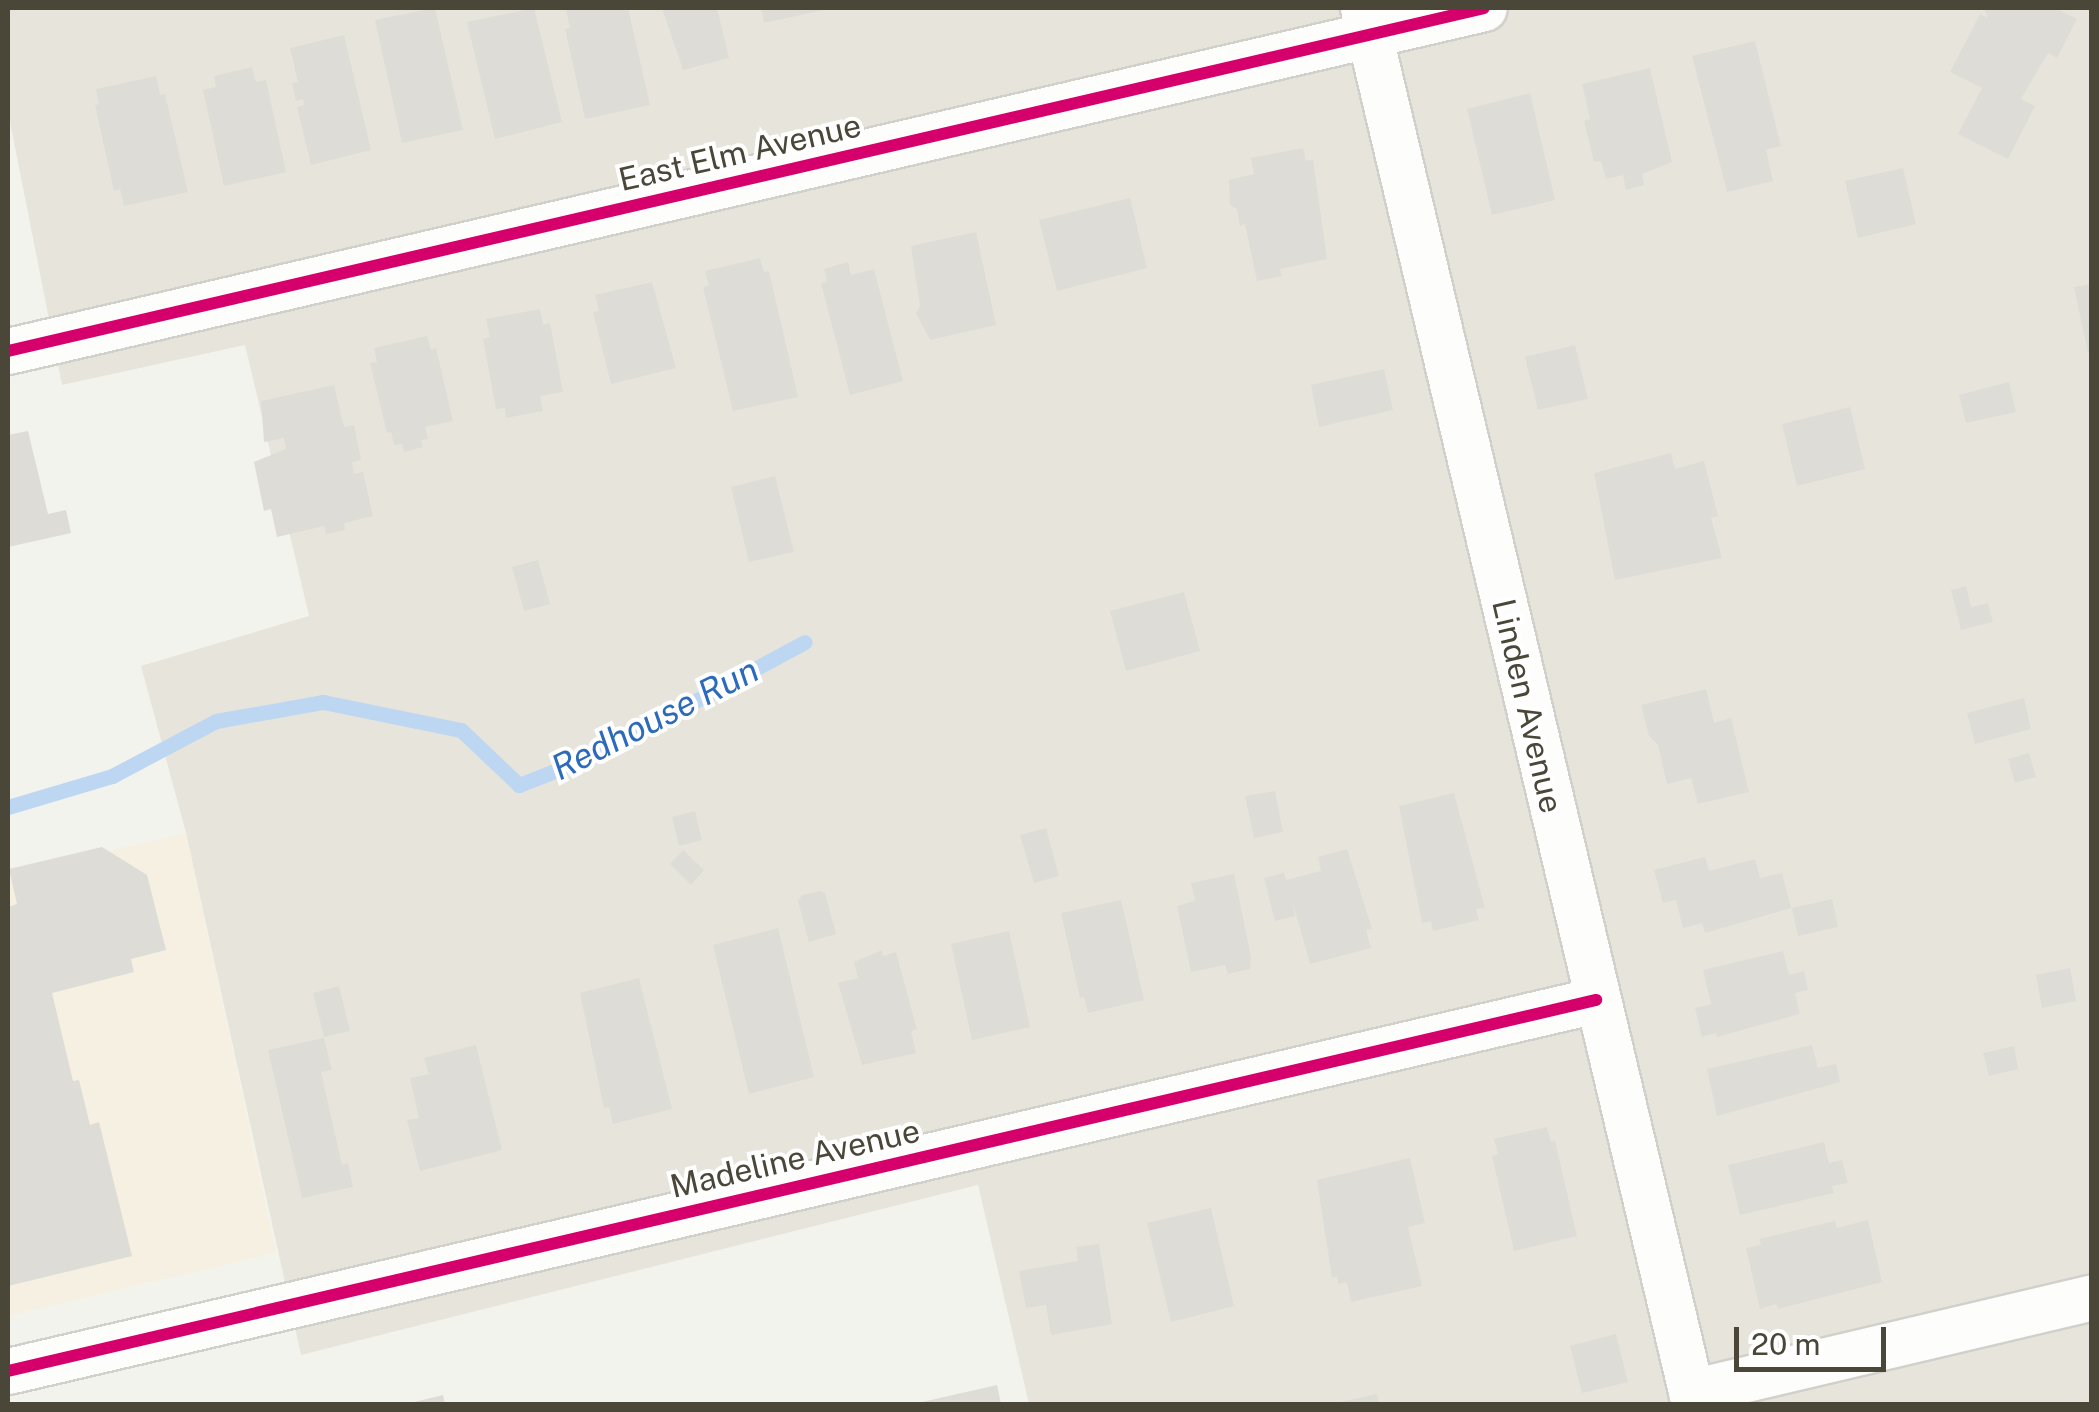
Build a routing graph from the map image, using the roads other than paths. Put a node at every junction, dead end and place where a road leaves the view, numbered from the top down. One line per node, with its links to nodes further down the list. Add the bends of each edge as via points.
1 (1484, 8): 2 (street, East Elm Avenue)
2 (1366, 21): 3 (street, East Elm Avenue); 4 (street, Linden Avenue)
3 (8, 351)
4 (1596, 1000): 6 (street, Madeline Avenue); 7 (street, Linden Avenue)
5 (2092, 1297): 7 (street)
6 (8, 1371)
7 (1692, 1398)

